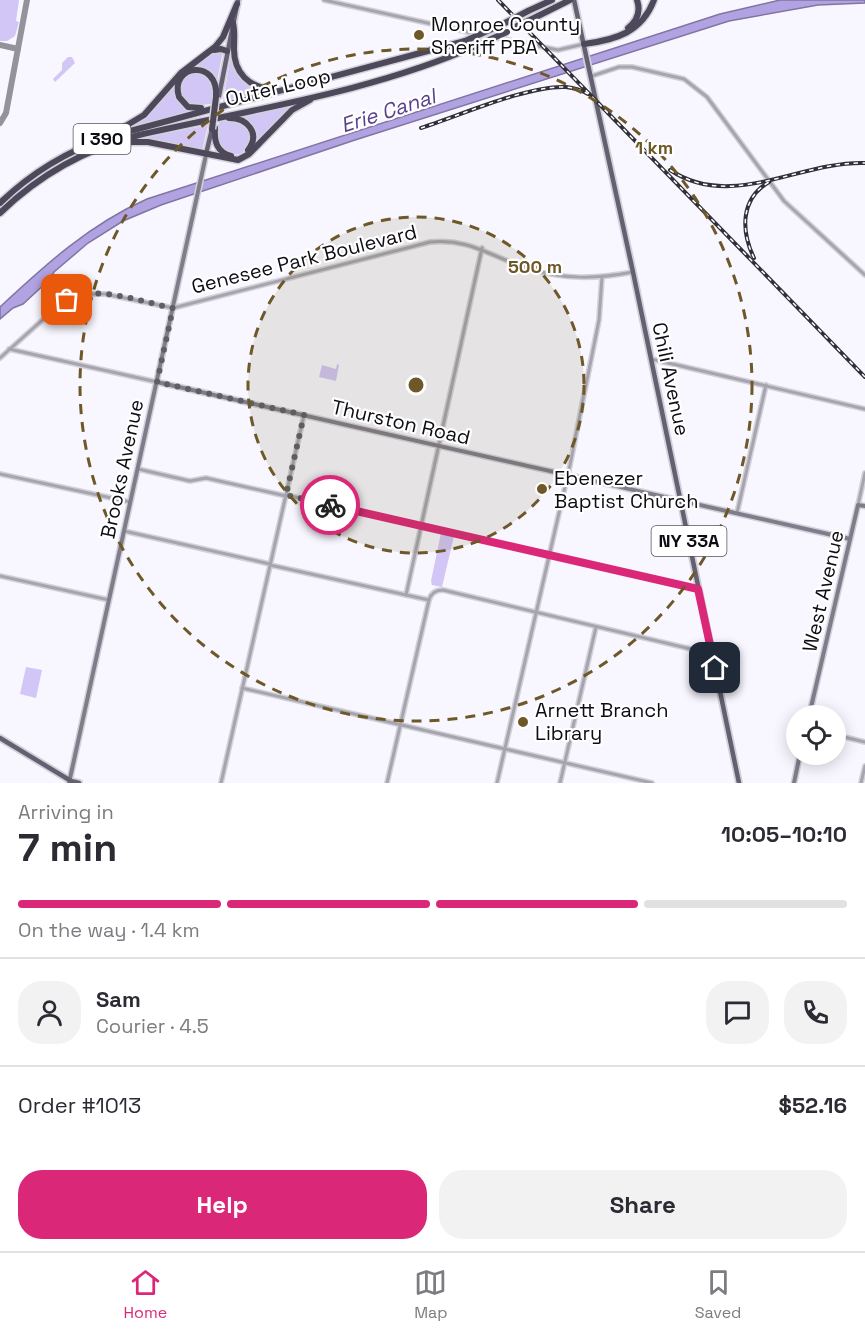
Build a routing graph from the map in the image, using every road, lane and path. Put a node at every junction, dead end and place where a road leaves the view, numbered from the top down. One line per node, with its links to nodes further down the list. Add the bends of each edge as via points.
1 (324, 0): 8 (street, via 550,49)
2 (552, 0): 12 (highway, Outer Loop / I 390, bridge, via 465,41)
3 (637, 0): 8 (highway, via 638,16 630,27)
4 (654, 0): 8 (highway, via 637,27)
5 (570, 1): 8 (main road, Chili Avenue / NY 33A); 13 (highway, Outer Loop / I 390, bridge, via 480,44 411,71)
6 (238, 2): 7 (main road); 10 (highway, via 222,39)
7 (233, 23): 9 (main road); 12 (highway, via 234,57 240,74 257,86)
8 (584, 44): 11 (main road, Chili Avenue / NY 33A)
9 (228, 51): 10 (highway, via 219,49); 14 (main road)
10 (207, 55): 18 (highway, via 180,75 141,118)
11 (591, 76): 24 (main road, Chili Avenue / NY 33A); 25 (street, via 630,66 672,75 694,86 707,97 784,201)
12 (281, 90): 15 (highway, Outer Loop / I 390)
13 (324, 94): 16 (highway, Outer Loop / I 390); 20 (highway, via 292,110 245,157)
14 (217, 97): 15 (highway, via 214,82 202,71 188,72 178,82 178,96 188,107); 17 (highway, bridge)
15 (219, 106): 18 (highway, Outer Loop / I 390)
16 (219, 117): 17 (highway, via 238,118 246,123 252,131 252,144 241,155 226,155 217,146); 19 (highway, Outer Loop / I 390, via 131,137)
17 (213, 129): 20 (main road, Brooks Avenue)
18 (89, 144): 21 (highway, Outer Loop / I 390, via 38,171)
19 (88, 152): 20 (highway, via 141,141); 22 (highway, Outer Loop / I 390, via 39,181)
20 (206, 154): 27 (main road, Brooks Avenue)
21 (0, 203)
22 (0, 213)
23 (482, 248): 26 (street, Genesee Park Boulevard, via 543,273); 27 (street, Genesee Park Boulevard, via 454,241 422,243); 35 (street)
24 (633, 272): 26 (street, Genesee Park Boulevard); 30 (main road, Chili Avenue / NY 33A)
25 (865, 275)
26 (602, 277): 39 (street, via 599,320)
27 (173, 308): 28 (street, Genesee Park Boulevard, via 105,294 80,294 58,306); 31 (main road, Brooks Avenue)
28 (9, 349): 29 (street, Genesee Park Boulevard); 31 (street, Thurston Road)
29 (0, 358)
30 (651, 359): 32 (street); 41 (main road, Chili Avenue / NY 33A)
31 (157, 382): 34 (main road, Thurston Road); 36 (main road, Brooks Avenue)
32 (766, 385): 33 (street); 45 (street)
33 (865, 409)
34 (304, 415): 35 (main road, Thurston Road); 40 (street)
35 (439, 446): 39 (main road, Thurston Road); 46 (street)
36 (138, 469): 40 (street, via 190,481 206,478); 42 (main road, Brooks Avenue)
37 (865, 473): 43 (street, West Avenue)
38 (0, 474): 42 (street)
39 (568, 475): 41 (main road, Thurston Road); 49 (street)
40 (286, 496): 46 (street); 50 (street)
41 (680, 501): 45 (main road, Thurston Road); 52 (main road, Chili Avenue / NY 33A)
42 (130, 502): 47 (main road, Brooks Avenue)
43 (858, 505): 44 (main road); 48 (main road, West Avenue)
44 (865, 506)
45 (737, 513): 48 (main road, Thurston Road)
46 (422, 525): 49 (street); 53 (street)
47 (124, 531): 50 (street); 54 (main road, Brooks Avenue)
48 (850, 539): 60 (main road, West Avenue)
49 (550, 554): 52 (street); 56 (street)
50 (270, 565): 53 (street); 59 (street)
51 (0, 576): 54 (street)
52 (698, 589): 58 (main road, Chili Avenue / NY 33A)
53 (406, 595): 55 (street)
54 (109, 600): 69 (main road, Brooks Avenue)
55 (429, 600): 56 (street, via 434,592 443,590); 61 (street)
56 (536, 612): 57 (street); 65 (street)
57 (596, 627): 58 (street); 66 (street)
58 (712, 654): 76 (main road, Chili Avenue / NY 33A)
59 (242, 688): 61 (street); 71 (street)
60 (812, 705)
61 (400, 724): 65 (street); 72 (street)
62 (846, 737): 64 (street)
63 (0, 738): 69 (main road)
64 (865, 742)
65 (505, 749): 66 (street); 73 (street)
66 (564, 763): 74 (street); 75 (street)
67 (798, 765): 77 (main road)
68 (865, 766): 78 (street)
69 (69, 782): 70 (main road)
70 (79, 783)
71 (220, 783)
72 (387, 783)
73 (496, 783)
74 (560, 783)
75 (652, 783)
76 (739, 783)
77 (794, 783)
78 (861, 783)

